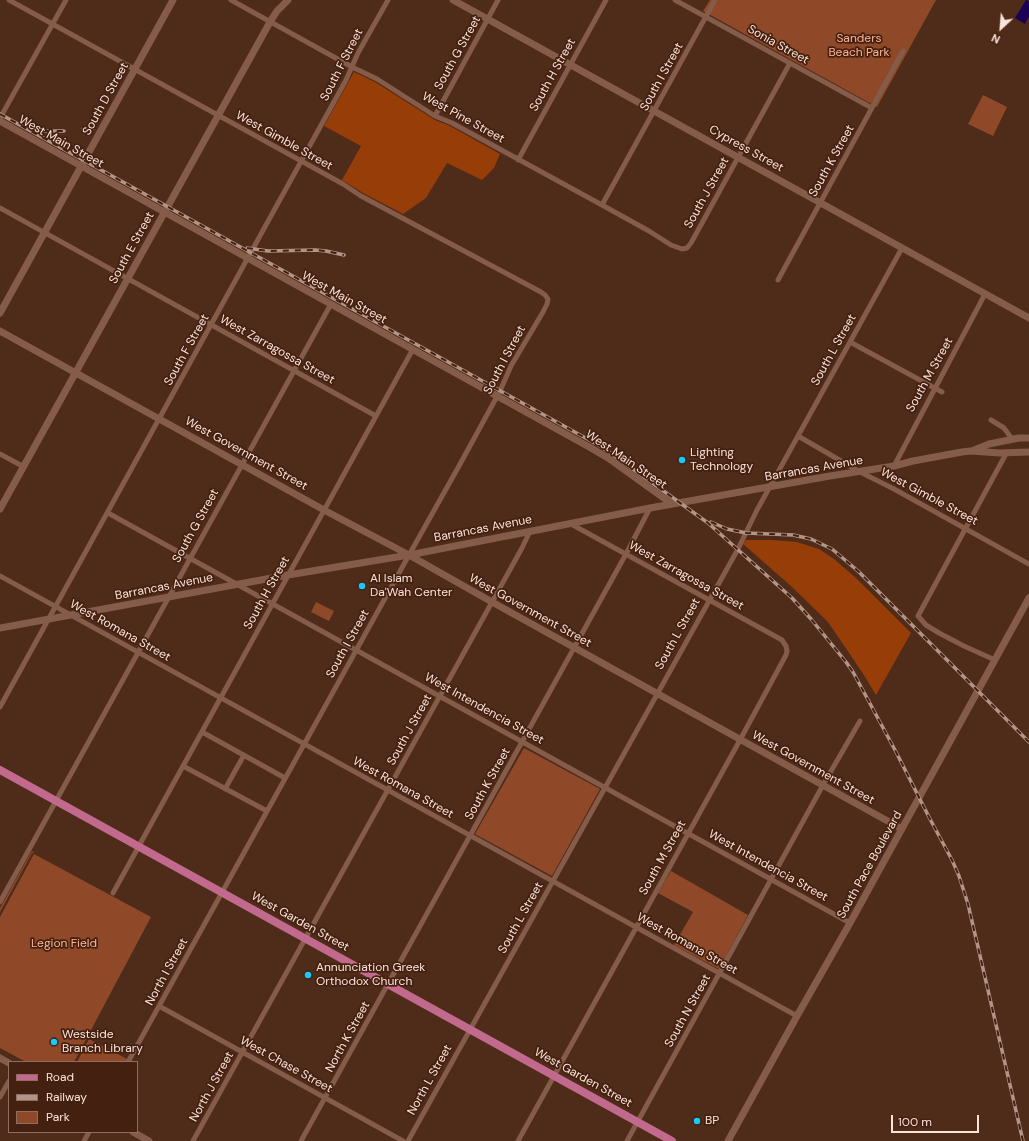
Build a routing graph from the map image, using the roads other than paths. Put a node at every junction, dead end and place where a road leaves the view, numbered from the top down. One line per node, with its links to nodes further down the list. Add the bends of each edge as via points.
1 (9, 0): 15 (street, West Gimble Street)
2 (66, 0): 15 (street)
3 (173, 0): 20 (street, South D Street)
4 (231, 0): 14 (street, West Pine Street)
5 (288, 0): 14 (street, South E Street)
6 (388, 0): 19 (street, South F Street)
7 (452, 0): 13 (street, Cypress Street)
8 (498, 0): 13 (street, South G Street)
9 (606, 0): 18 (street, South H Street)
10 (675, 0): 12 (street, Sonia Street)
11 (715, 0): 12 (street, South I Street)
12 (706, 17): 17 (street, Sonia Street); 22 (street, South I Street)
13 (487, 20): 18 (street, Cypress Street); 24 (street, South G Street)
14 (270, 22): 19 (street, West Pine Street); 23 (street, South E Street)
15 (52, 24): 20 (street, West Gimble Street); 25 (street)
16 (903, 51): 21 (street, South K Street)
17 (790, 63): 21 (street, Sonia Street); 26 (street, South J Street)
18 (570, 65): 22 (street, Cypress Street); 27 (street, South H Street)
19 (352, 67): 24 (street, West Pine Street, via 377,79); 28 (street, South F Street)
20 (135, 69): 23 (street, West Gimble Street); 29 (street, South D Street)
21 (872, 108): 30 (street, South K Street)
22 (654, 111): 26 (street, Cypress Street); 31 (street, South I Street)
23 (218, 116): 28 (street, West Gimble Street); 33 (street, South E Street)
24 (435, 116): 27 (street, West Pine Street)
25 (0, 120): 29 (street, West Main Street)
26 (738, 157): 30 (street, Cypress Street); 35 (street, South J Street)
27 (518, 160): 31 (street, West Pine Street)
28 (301, 162): 37 (street, South F Street); 41 (street, West Gimble Street, via 542,292)
29 (81, 166): 33 (street, West Main Street); 34 (street, South D Street)
30 (820, 203): 36 (street, Cypress Street); 39 (street, South K Street)
31 (602, 205): 35 (street, West Pine Street, via 671,245)
32 (0, 208): 34 (street, West Zarragossa Street)
33 (165, 212): 37 (street, West Main Street); 38 (street, South E Street)
34 (44, 232): 38 (street, West Zarragossa Street); 43 (street, South D Street)
35 (687, 248)
36 (902, 248): 40 (street, Cypress Street); 47 (street, South L Street)
37 (248, 258): 42 (street, West Main Street); 45 (street, South F Street)
38 (128, 279): 45 (street, West Zarragossa Street); 50 (street, South E Street)
39 (778, 280)
40 (985, 294): 44 (street, Cypress Street); 51 (street, South M Street)
41 (548, 299): 53 (street, South I Street)
42 (330, 304): 48 (street, West Main Street); 49 (street, South G Street)
43 (0, 313)
44 (1029, 318)
45 (212, 325): 49 (street, West Zarragossa Street); 55 (street, South F Street)
46 (0, 331): 50 (street, West Government Street)
47 (850, 342): 51 (street); 57 (street, South L Street)
48 (413, 349): 53 (street, West Main Street); 54 (street, South H Street)
49 (294, 370): 54 (street, West Zarragossa Street); 64 (street, South G Street)
50 (76, 373): 55 (street, West Government Street); 66 (street, South E Street)
51 (935, 388): 52 (street); 65 (street, South M Street)
52 (942, 392)
53 (497, 395): 69 (street, West Main Street, via 600,453); 78 (street, South I Street)
54 (376, 416): 72 (street, South H Street)
55 (160, 419): 64 (street, West Government Street); 73 (street, South F Street)
56 (990, 420): 59 (street, via 1004,428)
57 (798, 436): 67 (street, West Gimble Street); 68 (street, South L Street)
58 (1029, 438): 59 (street, Barrancas Avenue)
59 (1012, 440): 60 (street, Barrancas Avenue)
60 (970, 451): 61 (street, Barrancas Avenue); 65 (street, Barrancas Avenue)
61 (1007, 452): 62 (street, Barrancas Avenue); 75 (street)
62 (1029, 452)
63 (0, 454): 66 (street)
64 (242, 465): 72 (street, West Government Street); 79 (street, South G Street)
65 (894, 466): 67 (street, Barrancas Avenue)
66 (24, 467): 71 (street, South E Street)
67 (860, 472): 68 (street, Barrancas Avenue); 75 (street, West Gimble Street)
68 (770, 487): 69 (street, Barrancas Avenue); 86 (street, South L Street)
69 (672, 504): 70 (street, Barrancas Avenue)
70 (650, 508): 74 (street, Barrancas Avenue); 77 (street, South K Street)
71 (0, 510)
72 (324, 510): 78 (street, West Government Street); 81 (street, South H Street)
73 (108, 513): 79 (street, West Intendencia Street); 89 (street, South F Street)
74 (571, 524): 76 (street, Barrancas Avenue); 77 (street, West Zarragossa Street)
75 (966, 528): 80 (street, West Gimble Street); 97 (street, via 918,616 939,633)
76 (530, 531): 78 (street, Barrancas Avenue); 87 (street, South J Street)
77 (626, 554): 86 (street, West Zarragossa Street); 93 (street, South K Street)
78 (409, 555): 81 (street, Barrancas Avenue); 87 (street, West Government Street); 95 (street, South I Street)
79 (190, 559): 83 (street, West Intendencia Street); 84 (street, South G Street)
80 (1029, 564)
81 (288, 575): 83 (street, Barrancas Avenue); 88 (street, South H Street)
82 (0, 576): 89 (street, West Romana Street)
83 (237, 585): 84 (street, Barrancas Avenue); 88 (street, West Intendencia Street)
84 (168, 597): 90 (street, Barrancas Avenue); 96 (street, South G Street)
85 (1029, 598): 97 (street, South Pace Boulevard)
86 (709, 600): 94 (street, West Zarragossa Street, via 782,640); 98 (street, South L Street)
87 (492, 602): 93 (street, West Government Street); 99 (street, South J Street)
88 (272, 604): 95 (street, West Intendencia Street); 100 (street, South H Street)
89 (56, 607): 90 (street, West Romana Street); 91 (street, South F Street)
90 (70, 615): 91 (street, Barrancas Avenue); 96 (street, West Romana Street)
91 (49, 619): 92 (street, Barrancas Avenue); 101 (street, South F Street)
92 (0, 628)
93 (574, 648): 98 (street, West Government Street); 105 (street, South K Street)
94 (787, 649): 104 (street, South M Street)
95 (356, 650): 99 (street, West Intendencia Street); 106 (street, South I Street)
96 (138, 653): 100 (street, West Romana Street); 115 (street, South G Street)
97 (995, 660): 117 (street, South Pace Boulevard)
98 (657, 694): 104 (street, West Government Street); 112 (street, South L Street)
99 (440, 696): 105 (street, West Intendencia Street); 114 (street, South J Street)
100 (220, 698): 103 (street, South H Street); 106 (street, West Romana Street)
101 (0, 707)
102 (860, 721): 111 (street, South N Street)
103 (202, 732): 107 (street); 108 (street, South H Street)
104 (740, 740): 111 (street, West Government Street); 118 (street, South M Street)
105 (522, 742): 112 (street, West Intendencia Street); 119 (street, South K Street)
106 (304, 744): 110 (street, South I Street); 114 (street, West Romana Street)
107 (244, 755): 110 (street); 113 (street)
108 (183, 766): 113 (street); 120 (street, South H Street)
109 (0, 770): 115 (main road, West Garden Street)
110 (286, 778): 116 (street, South I Street)
111 (823, 786): 117 (street, West Government Street); 121 (street, South N Street)
112 (605, 787): 118 (street, West Intendencia Street); 122 (street, South L Street)
113 (225, 789): 116 (street)
114 (388, 790): 119 (street, West Romana Street); 128 (street, South J Street)
115 (56, 801): 120 (main road, West Garden Street); 125 (street, South G Street)
116 (267, 811): 123 (street, South I Street)
117 (902, 829): 126 (street, South Pace Boulevard)
118 (688, 833): 121 (street, West Intendencia Street); 127 (street, South M Street)
119 (470, 836): 122 (street, West Romana Street); 130 (street, South K Street)
120 (138, 847): 123 (main road, West Garden Street); 124 (street, South H Street)
121 (771, 879): 126 (street, West Intendencia Street); 129 (street, South N Street)
122 (552, 881): 127 (street, West Romana Street); 133 (street, South L Street)
123 (222, 892): 128 (main road, West Garden Street); 131 (street, North I Street)
124 (113, 893)
125 (0, 902)
126 (850, 923): 132 (street, South Pace Boulevard)
127 (636, 927): 129 (street, West Romana Street); 136 (street, South M Street)
128 (306, 938): 130 (main road, West Garden Street); 134 (street, North J Street)
129 (720, 974): 132 (street, West Romana Street); 140 (street, South N Street)
130 (388, 984): 133 (main road, West Garden Street); 139 (street, North K Street)
131 (159, 1006): 134 (street, West Chase Street); 135 (street, North I Street)
132 (797, 1016): 150 (street, South Pace Boulevard)
133 (470, 1030): 136 (main road, West Garden Street); 146 (street, North L Street)
134 (243, 1052): 139 (street, West Chase Street); 143 (street, North J Street)
135 (129, 1061)
136 (554, 1076): 140 (main road, West Garden Street); 147 (street, South M Street)
137 (8, 1083): 138 (street)
138 (0, 1097)
139 (325, 1098): 144 (street, North K Street); 145 (street, West Chase Street)
140 (638, 1122): 148 (street, South N Street); 149 (main road, West Garden Street)
141 (135, 1133): 142 (street)
142 (149, 1141)
143 (193, 1141)
144 (301, 1141)
145 (403, 1141)
146 (408, 1141)
147 (518, 1141)
148 (627, 1141)
149 (672, 1141)
150 (728, 1141)

